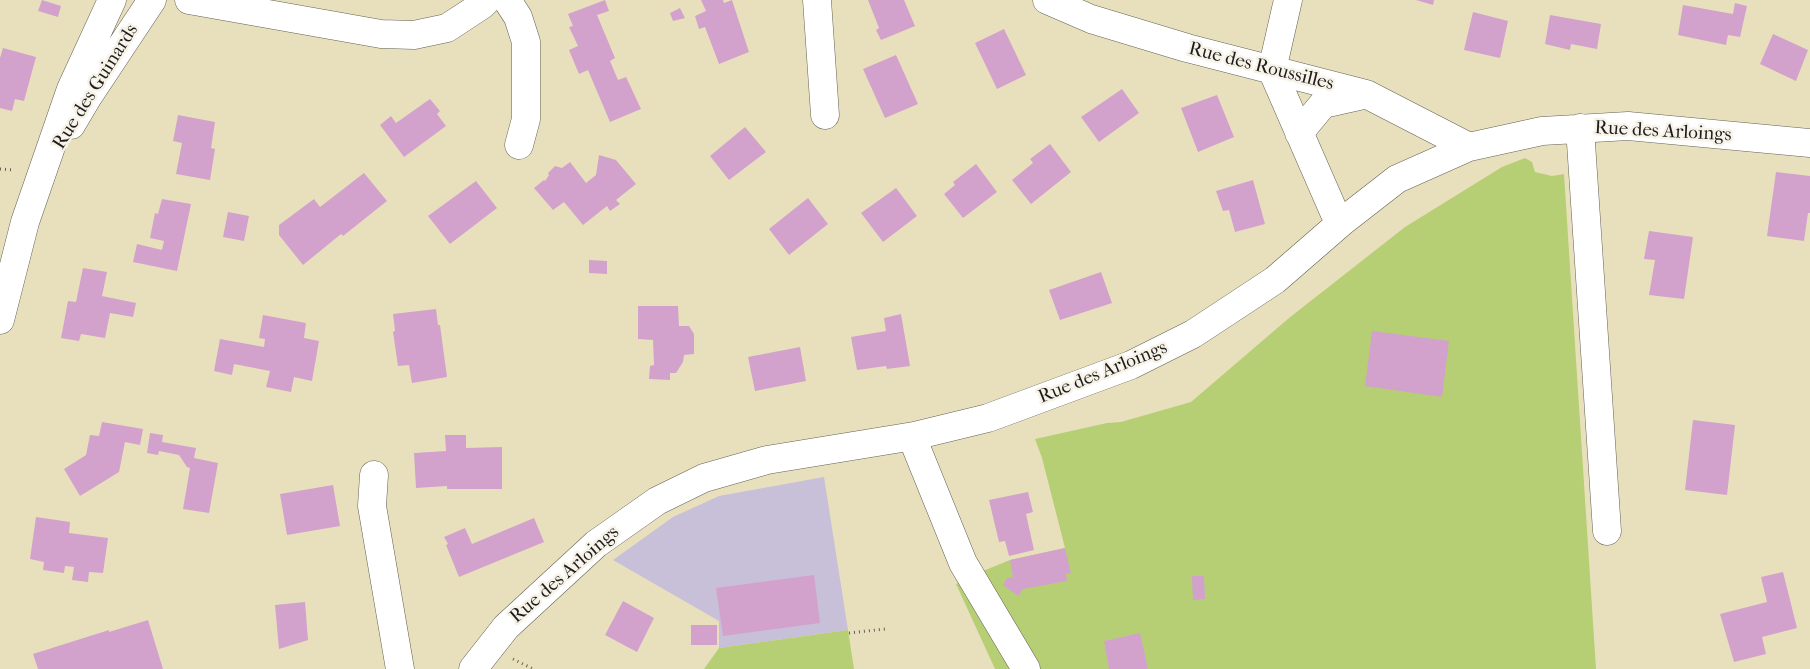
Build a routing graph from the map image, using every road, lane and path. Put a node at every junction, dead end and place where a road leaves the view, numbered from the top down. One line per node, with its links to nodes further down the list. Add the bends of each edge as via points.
1 (112, 0): 19 (street, Rue des Guinards, via 71,89)
2 (152, 0): 19 (street, Rue des Guinards, via 87,98)
3 (189, 0): 10 (street)
4 (227, 0): 10 (street)
5 (487, 0): 10 (street, via 448,28 414,35 381,34)
6 (506, 0): 17 (street, via 518,17 526,42 526,119)
7 (817, 0): 13 (street)
8 (1047, 0): 11 (street, Rue des Roussilles, via 1090,19)
9 (1288, 0): 11 (street)
10 (253, 11)
11 (1272, 70): 12 (street, Rue des Roussilles); 15 (street)
12 (1366, 94): 15 (street, via 1323,104); 18 (street, Rue des Roussilles)
13 (825, 115)
14 (1580, 128): 16 (street, Rue des Arloings, via 1628,126); 18 (street, Rue des Arloings, via 1542,131); 24 (street)
15 (1299, 133): 20 (street, via 1334,212)
16 (1810, 143)
17 (519, 145)
18 (1469, 147): 20 (street, Rue des Arloings, via 1398,179)
19 (42, 174): 21 (street, Rue des Guinards, via 25,222)
20 (1343, 221): 22 (street, Rue des Arloings, via 1275,280 1193,334 1131,365 988,418)
21 (0, 320)
22 (914, 436): 28 (street, Rue des Arloings, via 767,460 704,478 657,501 596,544 506,627); 29 (street, via 963,562)
23 (374, 475): 27 (street, via 372,506)
24 (1607, 531)
25 (885, 629): 26 (path)
26 (849, 634)
27 (400, 669)
28 (473, 669)
29 (1026, 669)

